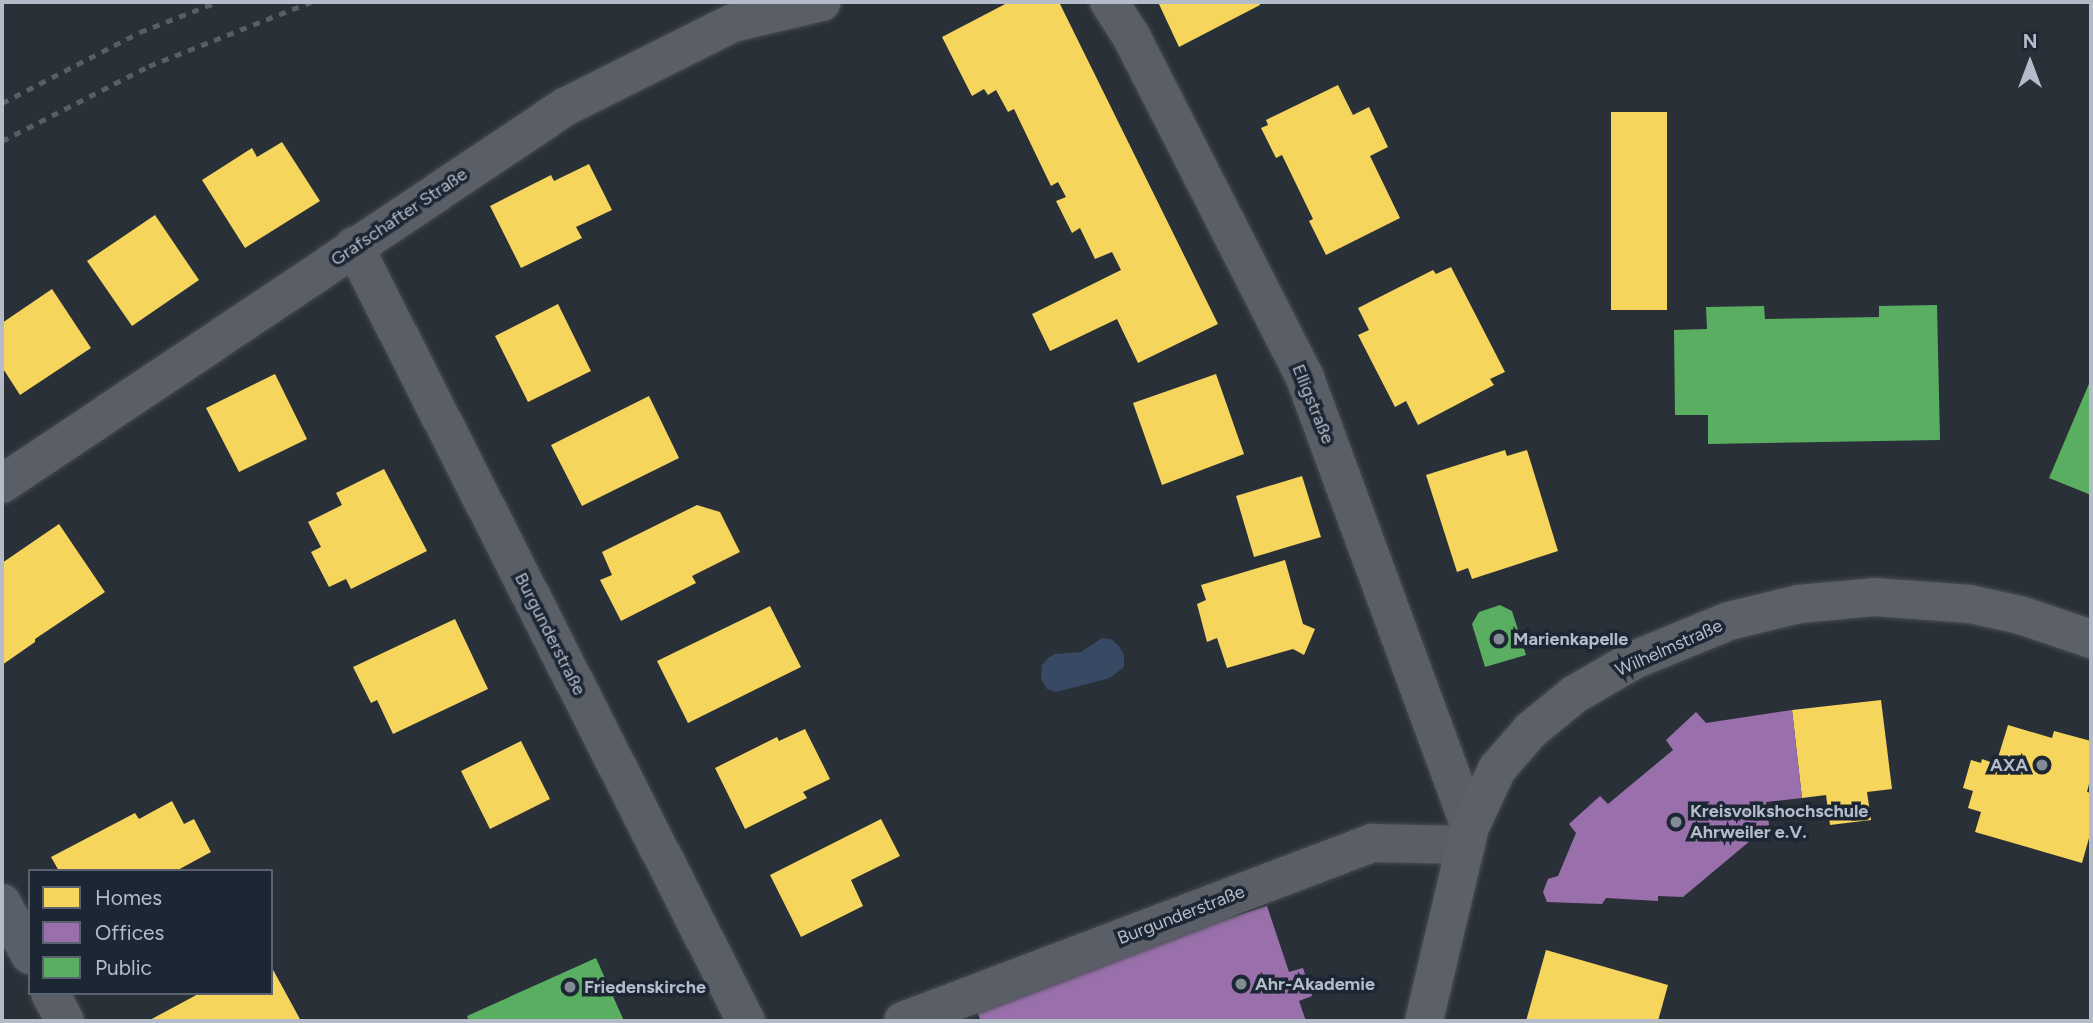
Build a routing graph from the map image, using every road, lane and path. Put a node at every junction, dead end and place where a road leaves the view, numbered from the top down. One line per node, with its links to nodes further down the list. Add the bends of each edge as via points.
1 (822, 2): 3 (street, Grafschafter Straße, via 733,23 565,107)
2 (1109, 2): 6 (street, Elligstraße, via 1131,36 1305,378)
3 (354, 246): 4 (street, Grafschafter Straße); 11 (street, Burgunderstraße)
4 (2, 484)
5 (2091, 639): 6 (main road, Wilhelmstraße, via 2020,615 1923,598 1837,598 1729,621 1634,660 1575,694 1531,730 1497,769)
6 (1468, 836): 12 (street, Burgunderstraße, via 1372,843); 13 (main road, Wilhelmstraße)
7 (2, 903): 8 (street)
8 (28, 951)
9 (51, 995): 10 (street)
10 (65, 1021)
11 (746, 1021)
12 (903, 1021)
13 (1424, 1021)

